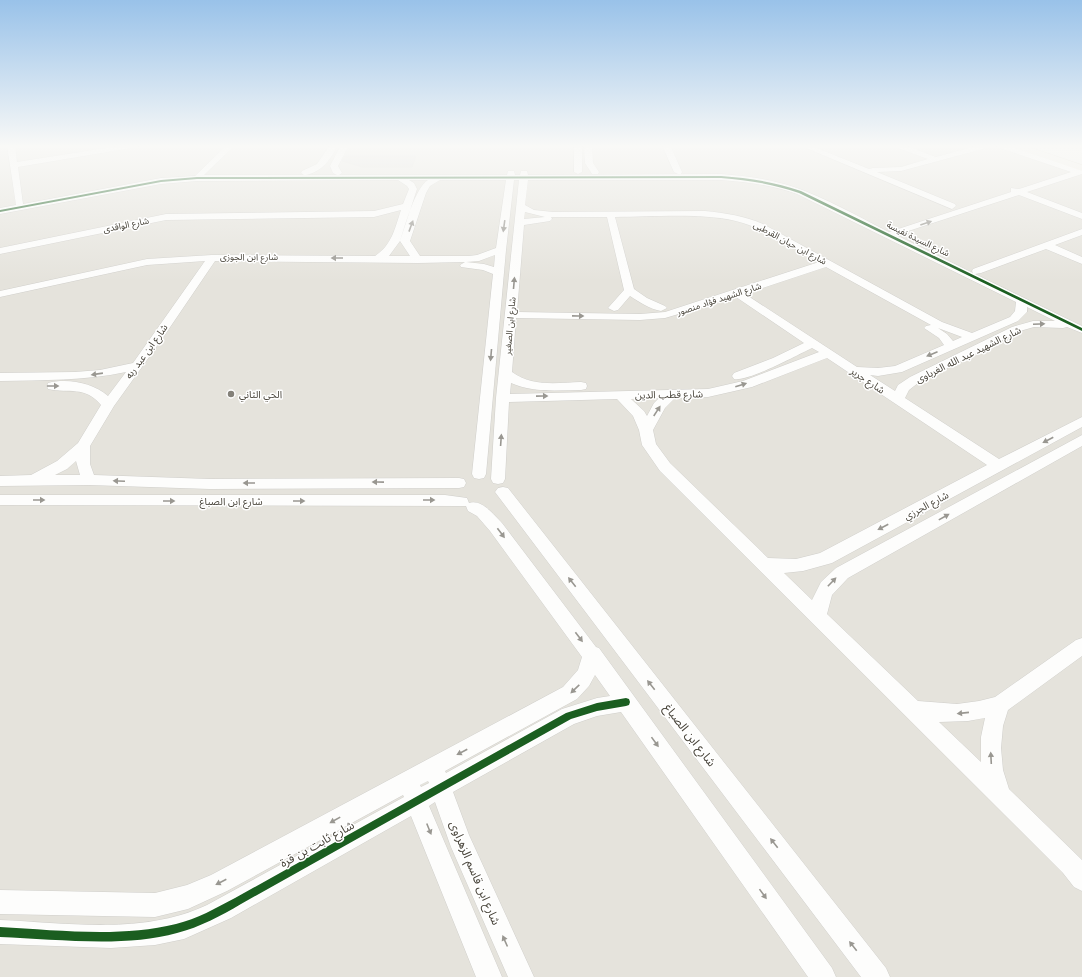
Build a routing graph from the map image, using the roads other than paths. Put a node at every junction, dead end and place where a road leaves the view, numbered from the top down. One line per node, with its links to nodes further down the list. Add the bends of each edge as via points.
1 (17, 191): 13 (street)
2 (92, 191): 13 (street, شارع السيدة نفيسة)
3 (110, 191): 18 (street, شارع السيدة نفيسة)
4 (509, 191): 30 (street, شارع ابن الصغير, one-way to 30)
5 (522, 191): 15 (street, شارع ابن الصغير)
6 (796, 191): 25 (street, شارع السيدة نفيسة)
7 (808, 191): 25 (street, شارع السيدة نفيسة)
8 (915, 191): 16 (street)
9 (1000, 191): 16 (street)
10 (1017, 191): 20 (street); 25 (street, one-way to 10)
11 (412, 193): 12 (street); 14 (street)
12 (422, 193): 28 (street, one-way to 12)
13 (19, 204): 17 (street, شارع السيدة نفيسة)
14 (407, 206): 19 (street, شارع الواقدى); 24 (street)
15 (520, 206): 21 (street, شارع ابن حيان القرطبى); 23 (street, شارع ابن الصغير)
16 (952, 206): 25 (street)
17 (0, 207)
18 (0, 211)
19 (374, 214): 24 (street, شارع الواقدى); 31 (street, شارع الواقدى, via 166,218)
20 (1082, 216)
21 (553, 217): 22 (street, شارع ابن حيان القرطبى); 23 (street, شارع ابن حيان القرطبى); 36 (street, شارع ابن حيان القرطبى, via 705,214 728,216 753,223)
22 (611, 218): 36 (street, شارع ابن حيان القرطبى, via 724,220 744,226); 39 (street)
23 (519, 223): 46 (street, شارع ابن الصغير, one-way to 23)
24 (401, 224): 27 (street)
25 (887, 231): 37 (street, شارع السيدة نفيسة); 43 (street, شارع السيدة نفيسة)
26 (1082, 232): 29 (street)
27 (395, 241): 28 (street); 32 (street, via 388,252)
28 (405, 241): 33 (street)
29 (1046, 245): 34 (street); 37 (street)
30 (501, 250): 33 (street, شارع ابن الجوزى, via 479,258); 38 (street, شارع ابن الصغير)
31 (0, 251)
32 (377, 258): 33 (street, شارع ابن الجوزى); 35 (street, شارع ابن الجوزى, one-way to 35)
33 (418, 260)
34 (1082, 260)
35 (209, 262): 38 (street, شارع ابن الجوزى, via 468,265); 41 (street, شارع ابن الجوزى, via 147,262); 42 (street, شارع ابن الجوزى, via 139,269); 53 (street, شارع ابن عبد ربه)
36 (818, 262): 40 (street, شارع الشهيد فؤاد منصور); 45 (street, شارع الشهيد فؤاد منصور); 49 (street, شارع ابن حيان القرطبى, via 938,324); 51 (street, شارع ابن حيان القرطبى, via 937,332)
37 (977, 271): 48 (street, شارع السيدة نفيسة)
38 (499, 272): 68 (street, شارع ابن الصغير, one-way to 68)
39 (629, 290): 44 (street); 45 (street)
40 (737, 293): 47 (street, شارع الشهيد فؤاد منصور, via 677,312 652,316); 50 (street, شارع جرير)
41 (0, 294)
42 (0, 301)
43 (1022, 302): 48 (street, شارع السيدة نفيسة); 49 (street, شارع الشهيد عبد الله الغرباوى, via 1018,316)
44 (614, 308): 46 (street, شارع الشهيد فؤاد منصور); 47 (street, شارع الشهيد فؤاد منصور)
45 (661, 308): 47 (street, شارع الشهيد فؤاد منصور)
46 (511, 311): 47 (street, شارع الشهيد فؤاد منصور, one-way to 47); 55 (street, شارع ابن الصغير)
47 (629, 312)
48 (1079, 326): 61 (street, شارع الشهيد عبد الله الغرباوى, one-way to 48, via 903,388 914,380 1020,328 1044,324)
49 (972, 336): 51 (street, شارع الشهيد عبد الله الغرباوى)
50 (812, 343): 52 (street, شارع جرير); 55 (street, شارع قطب الدين, via 745,374 703,385 530,386 519,383)
51 (951, 346): 54 (street, شارع الشهيد عبد الله الغرباوى, one-way to 54, via 898,369 878,372)
52 (828, 353): 54 (street, شارع جرير); 58 (street, شارع قطب الدين, one-way to 52, via 693,394 733,388)
53 (135, 366): 56 (street, one-way to 56, via 100,374); 62 (street, شارع ابن عبد ربه)
54 (853, 370): 61 (street, شارع جرير)
55 (506, 374): 60 (street, شارع ابن الصغير)
56 (0, 377)
57 (0, 386): 62 (street, one-way to 62, via 80,387 101,397)
58 (671, 394): 59 (street, شارع قطب الدين); 64 (street, one-way to 58, via 659,406)
59 (620, 395): 60 (street, شارع قطب الدين, one-way to 59); 64 (street, via 639,414)
60 (503, 398): 73 (street, شارع ابن الصغير, one-way to 60)
61 (898, 400): 67 (street, شارع جرير)
62 (108, 405): 66 (street, شارع ابن عبد ربه)
63 (1082, 421): 67 (street, شارع الجرزي, one-way to 67)
64 (646, 430): 76 (street, via 649,445 665,467)
65 (1082, 440): 77 (street, شارع الجرزي, one-way to 65, via 819,603 824,591 842,573)
66 (83, 446): 69 (street, via 83,464); 71 (street, شارع ابن عبد ربه, via 62,465)
67 (999, 466): 76 (street, شارع الجرزي, one-way to 76, via 826,558 809,565 782,567)
68 (479, 474): 72 (street, via 468,476); 73 (street, via 486,474)
69 (89, 480): 71 (street, شارع ابن الصباغ); 72 (street, شارع ابن الصباغ, one-way to 69, via 210,484)
70 (0, 481): 71 (street, شارع ابن الصباغ)
71 (34, 481)
72 (460, 483): 75 (street, via 456,495)
73 (501, 486): 75 (street, via 496,502 481,507); 92 (street, شارع ابن الصباغ, one-way to 73)
74 (0, 500): 75 (street, شارع ابن الصباغ, one-way to 75, via 445,500)
75 (468, 505): 79 (street, شارع ابن الصباغ, one-way to 79, via 490,519)
76 (765, 564): 77 (street)
77 (818, 617): 82 (street)
78 (1082, 646): 81 (street)
79 (592, 654): 80 (street, شارع ابن الصباغ); 83 (street, شارع ثابت بن قرة, one-way to 83, via 589,669 582,682 570,693)
80 (626, 702): 83 (street, شارع ثابت بن قرة, via 597,707 569,716); 91 (street, شارع ابن الصباغ, one-way to 91)
81 (1001, 704): 82 (street, one-way to 82, via 963,714); 85 (street, one-way to 81, via 991,762 990,747 991,730)
82 (913, 710): 85 (street)
83 (437, 777): 84 (street, شارع ثابت بن قرة); 90 (street, شارع ابن قاسم الزهراوى, one-way to 83, via 459,839)
84 (412, 790): 87 (street, شارع ثابت بن قرة, one-way to 87, via 188,897 155,905); 88 (street, شارع ثابت بن قرة, via 215,913 178,928 149,934 119,936); 89 (street, one-way to 89)
85 (1000, 795): 86 (street)
86 (1078, 872)
87 (0, 902)
88 (0, 932)
89 (489, 977)
90 (521, 977)
91 (823, 977)
92 (877, 977)

